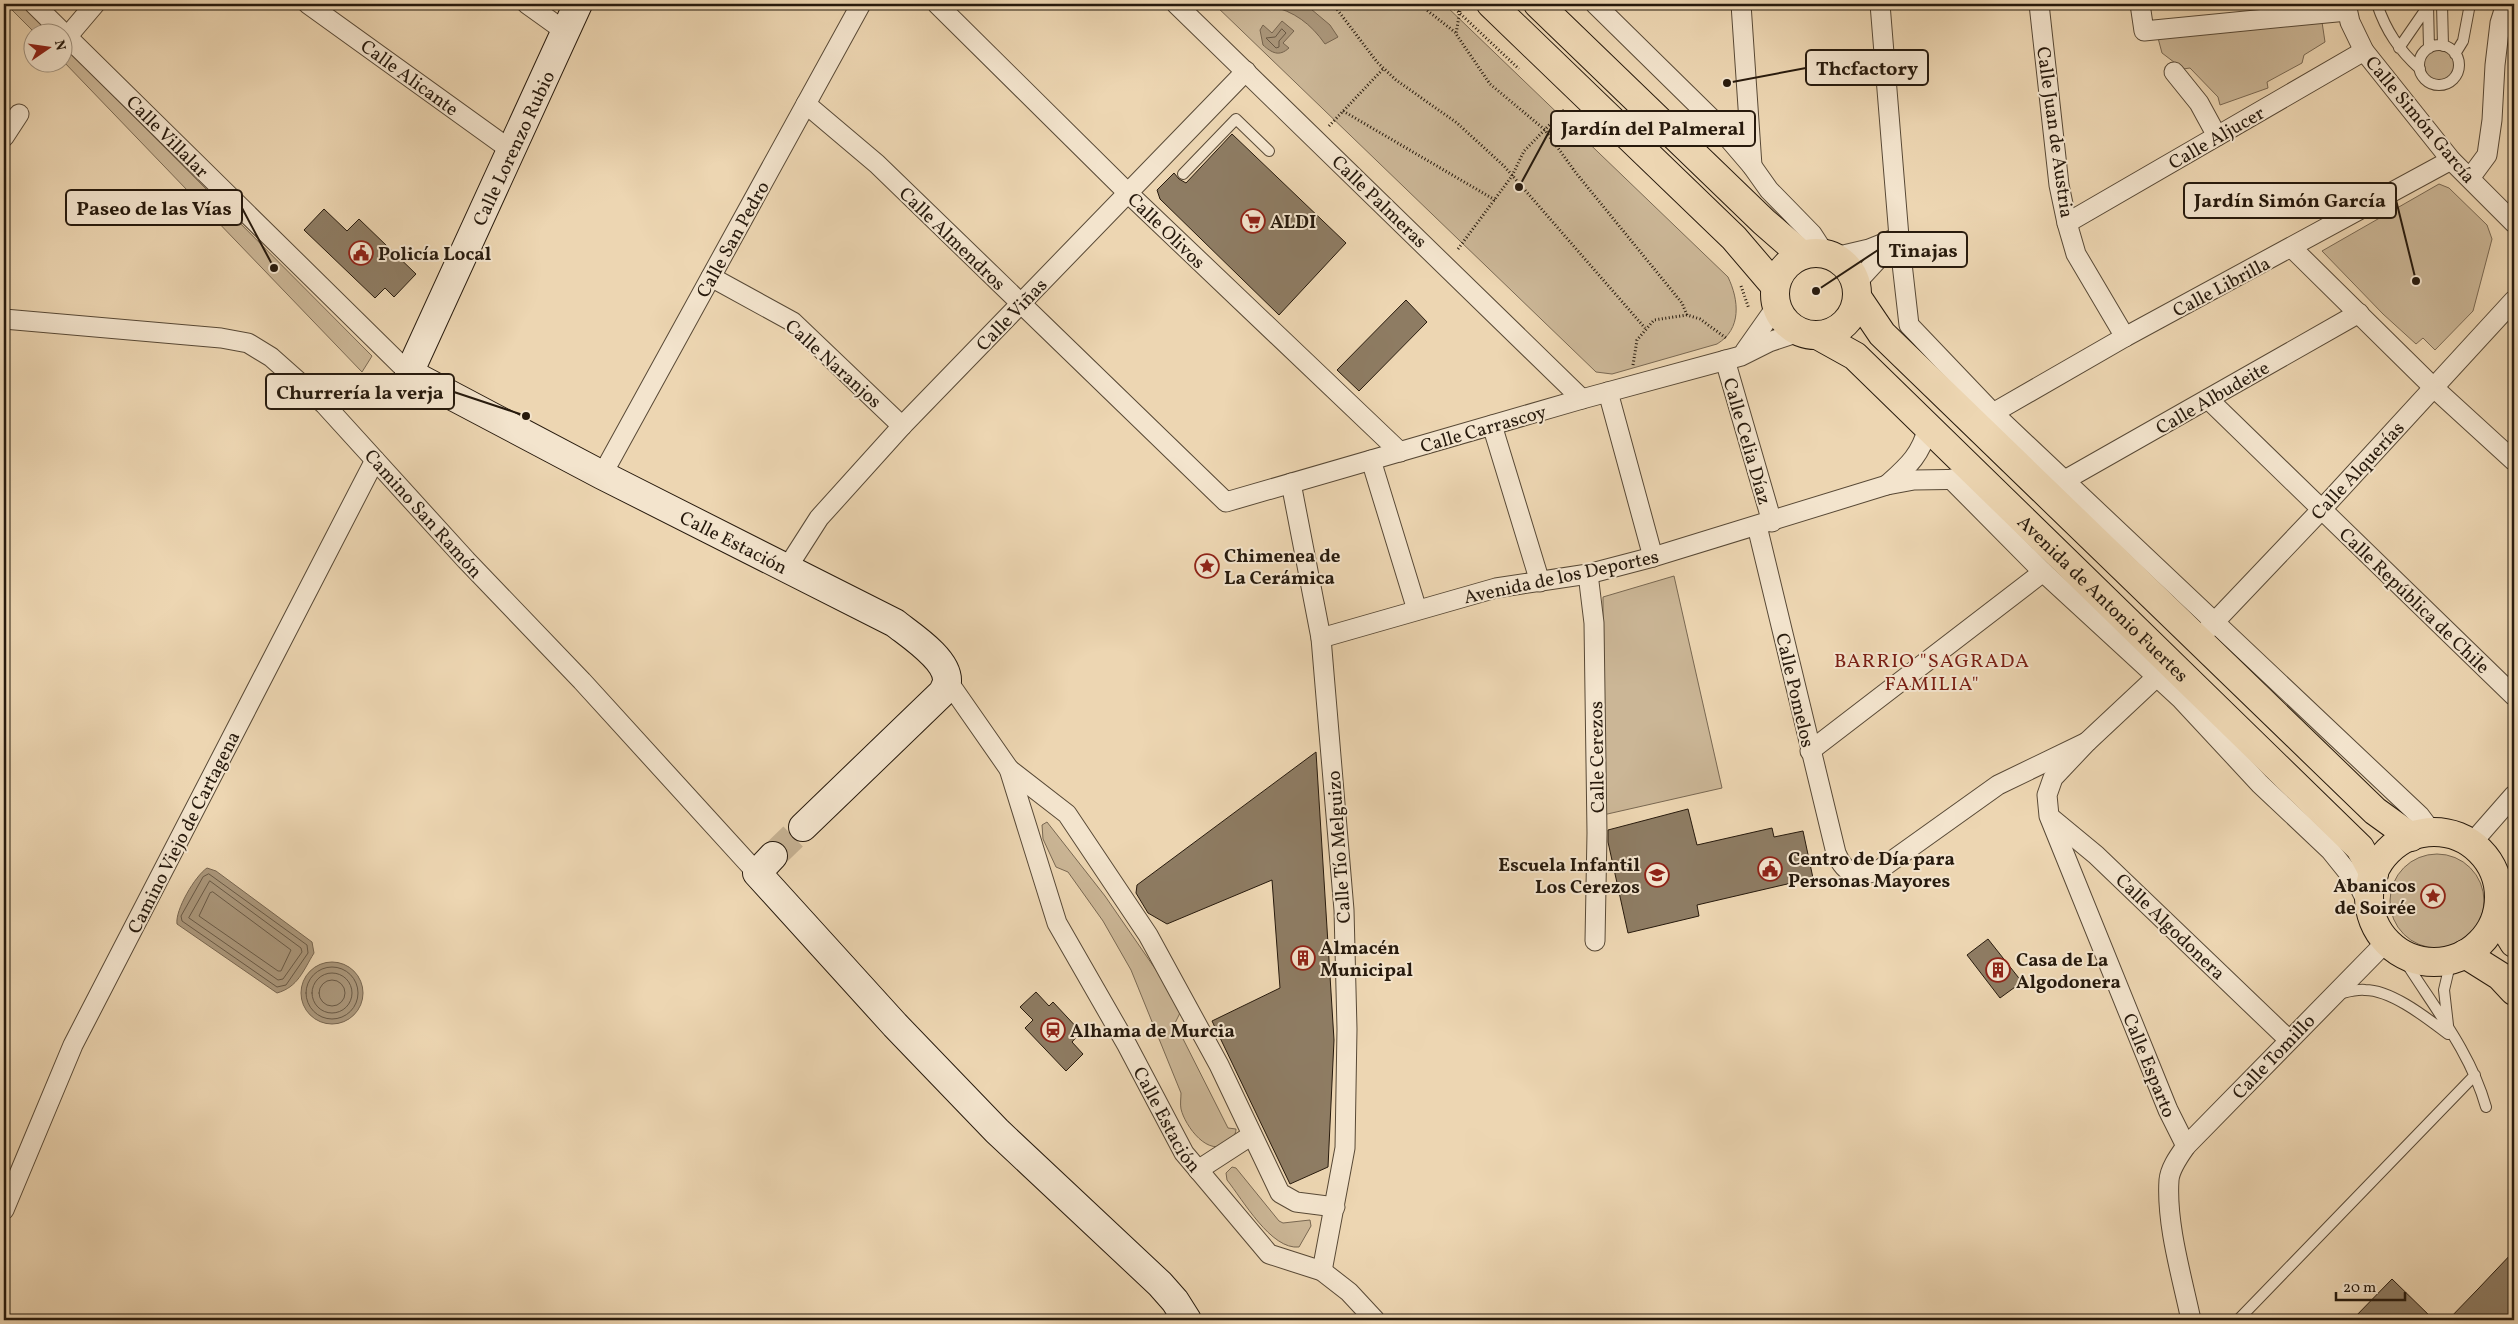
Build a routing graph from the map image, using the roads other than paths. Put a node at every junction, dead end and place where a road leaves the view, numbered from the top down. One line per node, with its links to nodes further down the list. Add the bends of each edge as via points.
1 (34, 4): 22 (street, Calle Villalar)
2 (95, 4): 23 (street)
3 (308, 4): 38 (street, Calle Alicante)
4 (527, 4): 24 (street)
5 (578, 4): 24 (main road, Calle Lorenzo Rubio)
6 (861, 4): 34 (street, Calle San Pedro)
7 (937, 4): 44 (street, Calle Olivos)
8 (1176, 4): 32 (street, Calle Palmeras)
9 (1492, 4): 52 (main road, via 1734,238)
10 (1538, 4): 49 (main road, via 1764,222)
11 (1595, 4): 41 (street, via 1710,117)
12 (1741, 4): 41 (street)
13 (1880, 4): 47 (street)
14 (2039, 4): 45 (street, Calle Juan de Austria, via 2059,185)
15 (2140, 4): 21 (street, via 2144,30)
16 (2377, 4): 27 (lane)
17 (2442, 4): 26 (lane)
18 (2470, 4): 30 (lane, via 2463,41)
19 (2506, 4): 43 (street, via 2494,65 2487,156)
20 (2428, 5): 27 (lane); 28 (lane)
21 (2347, 7): 29 (street, Calle Simón García, via 2350,22)
22 (52, 22)
23 (72, 31)
24 (566, 32): 38 (main road, Calle Lorenzo Rubio)
25 (72, 42): 60 (street, Calle Villalar)
26 (2443, 46): 28 (lane); 30 (lane)
27 (2399, 48): 31 (lane)
28 (2429, 48): 31 (lane, via 2422,56)
29 (2364, 51): 36 (street, Calle Aljucer); 40 (street, Calle Simón García)
30 (2455, 54): 31 (lane, via 2459,67 2449,82 2431,83)
31 (2420, 69)
32 (1246, 71): 44 (street, Calle Viñas); 63 (street, Calle Palmeras)
33 (2174, 72): 36 (street, via 2199,103)
34 (806, 104): 50 (street, Calle San Pedro); 54 (street, Calle Almendros, via 877,164)
35 (19, 114): 37 (street)
36 (2217, 136): 45 (street, Calle Aljucer)
37 (4, 137)
38 (512, 151): 60 (main road, Calle Lorenzo Rubio)
39 (1270, 151): 42 (lane, via 1236,119)
40 (2451, 160): 43 (street, Calle Simón García); 48 (street, Calle Librilla)
41 (1752, 166): 49 (street, via 1769,190 1812,234)
42 (1183, 174)
43 (2470, 178): 46 (street, Calle Simón García)
44 (1129, 194): 54 (street, Calle Viñas); 69 (street, Calle Olivos)
45 (2067, 223): 58 (street, Calle Juan de Austria, via 2076,254)
46 (2514, 223)
47 (1899, 236): 49 (street, via 1868,249); 51 (street); 65 (street, Avenida de Antonio Fuertes, via 1909,325)
48 (2292, 248): 55 (street); 58 (street, Calle Librilla)
49 (1821, 255): 51 (main road, via 1848,268); 52 (main road, via 1784,267)
50 (711, 277): 67 (street, Calle Naranjos, via 793,322); 73 (street, Calle San Pedro)
51 (1856, 290): 57 (main road, via 1855,309 1840,328); 88 (main road, Avenida de Antonio Fuertes, via 1882,334)
52 (1775, 296): 57 (main road, via 1789,326); 59 (street, via 1761,330)
53 (2514, 300): 61 (street, Calle Alquerías)
54 (1021, 304): 67 (street, Calle Viñas); 79 (street, Calle Almendros)
55 (2359, 313): 61 (street); 64 (street, Calle Albudeite)
56 (4, 319): 70 (street, Camino San Ramón, via 248,343 271,356 325,405)
57 (1809, 334): 59 (street, Calle Carrascoy, via 1769,342); 68 (main road, Avenida de Antonio Fuertes, via 1855,356)
58 (2125, 337): 65 (street, Calle Librilla)
59 (1733, 358): 62 (street, Calle Carrascoy); 81 (street, Calle Celia Díaz)
60 (409, 373): 73 (main road, Calle Estación)
61 (2433, 387): 72 (street); 80 (street, Calle Alquerías)
62 (1608, 392): 63 (street, Calle Carrascoy); 82 (street)
63 (1582, 399): 66 (street, Calle Carrascoy)
64 (2208, 399): 76 (street, Calle Albudeite); 80 (street, Calle República de Chile)
65 (1993, 413): 76 (street, Avenida de Antonio Fuertes)
66 (1492, 425): 69 (street, Calle Carrascoy); 86 (street)
67 (902, 426): 83 (street, Calle Viñas, via 819,518)
68 (1928, 427): 75 (main road, Avenida de Antonio Fuertes); 78 (street, via 1923,445 1913,460)
69 (1400, 452): 71 (street, Calle Carrascoy)
70 (375, 460): 101 (street, Camino San Ramón); 120 (street, Camino Viejo de Cartagena, via 73,1046)
71 (1371, 460): 77 (street, Calle Carrascoy); 87 (street)
72 (2514, 462)
73 (602, 475): 83 (main road, Calle Estación)
74 (1951, 479): 75 (street, Avenida de los Deportes); 78 (street, Avenida de los Deportes); 84 (street, Avenida de Antonio Fuertes)
75 (1982, 479): 90 (main road, Avenida de Antonio Fuertes)
76 (2065, 480): 88 (street, Avenida de Antonio Fuertes)
77 (1291, 483): 79 (street, Calle Carrascoy); 89 (street, Calle Tío Melguizo)
78 (1887, 485): 81 (street, Avenida de los Deportes)
79 (1226, 502)
80 (2322, 509): 88 (street, Calle Alquerías); 92 (street, Calle República de Chile)
81 (1764, 524): 82 (street, Avenida de los Deportes); 94 (street, Calle Pomelos)
82 (1653, 557): 85 (street, Avenida de los Deportes)
83 (787, 568): 91 (main road, Calle Estación, via 895,623 930,651 942,666)
84 (2043, 572): 90 (street, Avenida de Antonio Fuertes); 94 (street)
85 (1588, 574): 86 (street, Avenida de los Deportes); 105 (street, Calle Cerezos, via 1594,623)
86 (1540, 582): 87 (street, Avenida de los Deportes, via 1496,588)
87 (1417, 610): 89 (street, Avenida de los Deportes)
88 (2206, 630): 99 (main road, Avenida de Antonio Fuertes, via 2375,811)
89 (1321, 638): 119 (street, Calle Tío Melguizo, via 1345,920 1345,1148)
90 (2164, 670): 93 (street); 102 (main road, Avenida de Antonio Fuertes, via 2360,848); 104 (street, Avenida de Antonio Fuertes, via 2180,699 2260,784 2330,850 2359,886)
91 (947, 680): 95 (street, Calle Estación); 98 (main road, via 942,692 928,707)
92 (2514, 696)
93 (2087, 742): 94 (street, Calle Pomelos, via 1998,785 1879,870 1867,874 1851,873 1840,863); 97 (street, via 2053,778 2047,795)
94 (1810, 750)
95 (1009, 769): 116 (street, Calle Estación, via 1067,814 1138,921 1219,1065); 118 (street, Calle Estación, via 1057,923 1184,1153)
96 (2514, 795): 100 (street)
97 (2049, 816): 112 (street, Calle Algodonera, via 2096,854); 117 (street, Calle Esparto, via 2168,1110)
98 (803, 827)
99 (2421, 834): 100 (main road, via 2453,834); 102 (main road, via 2388,852)
100 (2471, 844): 103 (main road, via 2487,860)
101 (765, 864): 122 (main road, via 902,1032 997,1131 1160,1284)
102 (2374, 874): 104 (main road, via 2370,900)
103 (2503, 898): 106 (main road); 108 (main road, via 2484,938)
104 (2372, 913): 107 (main road)
105 (1595, 941)
106 (2514, 943)
107 (2394, 947): 108 (main road, via 2420,960); 110 (street, Calle Tomillo); 111 (lane)
108 (2458, 957): 109 (main road, via 2500,976); 111 (lane, via 2444,990)
109 (2514, 991)
110 (2334, 994): 112 (street, Calle Tomillo); 113 (lane, via 2366,990 2397,999)
111 (2448, 1028): 113 (lane)
112 (2289, 1040): 117 (street, Calle Tomillo)
113 (2459, 1043): 114 (lane)
114 (2475, 1075): 115 (lane); 125 (lane)
115 (2486, 1107)
116 (1252, 1134): 118 (street); 119 (street, Calle Estación, via 1280,1193 1296,1202)
117 (2186, 1146): 124 (street, Calle Tomillo, via 2169,1179 2172,1220)
118 (1198, 1170): 121 (street, Calle Estación, via 1270,1254)
119 (1335, 1207): 121 (street, Calle Tío Melguizo)
120 (4, 1210)
121 (1322, 1271): 123 (street, Calle Estación, via 1349,1292)
122 (1186, 1320)
123 (1375, 1320)
124 (2191, 1320)
125 (2238, 1320)

